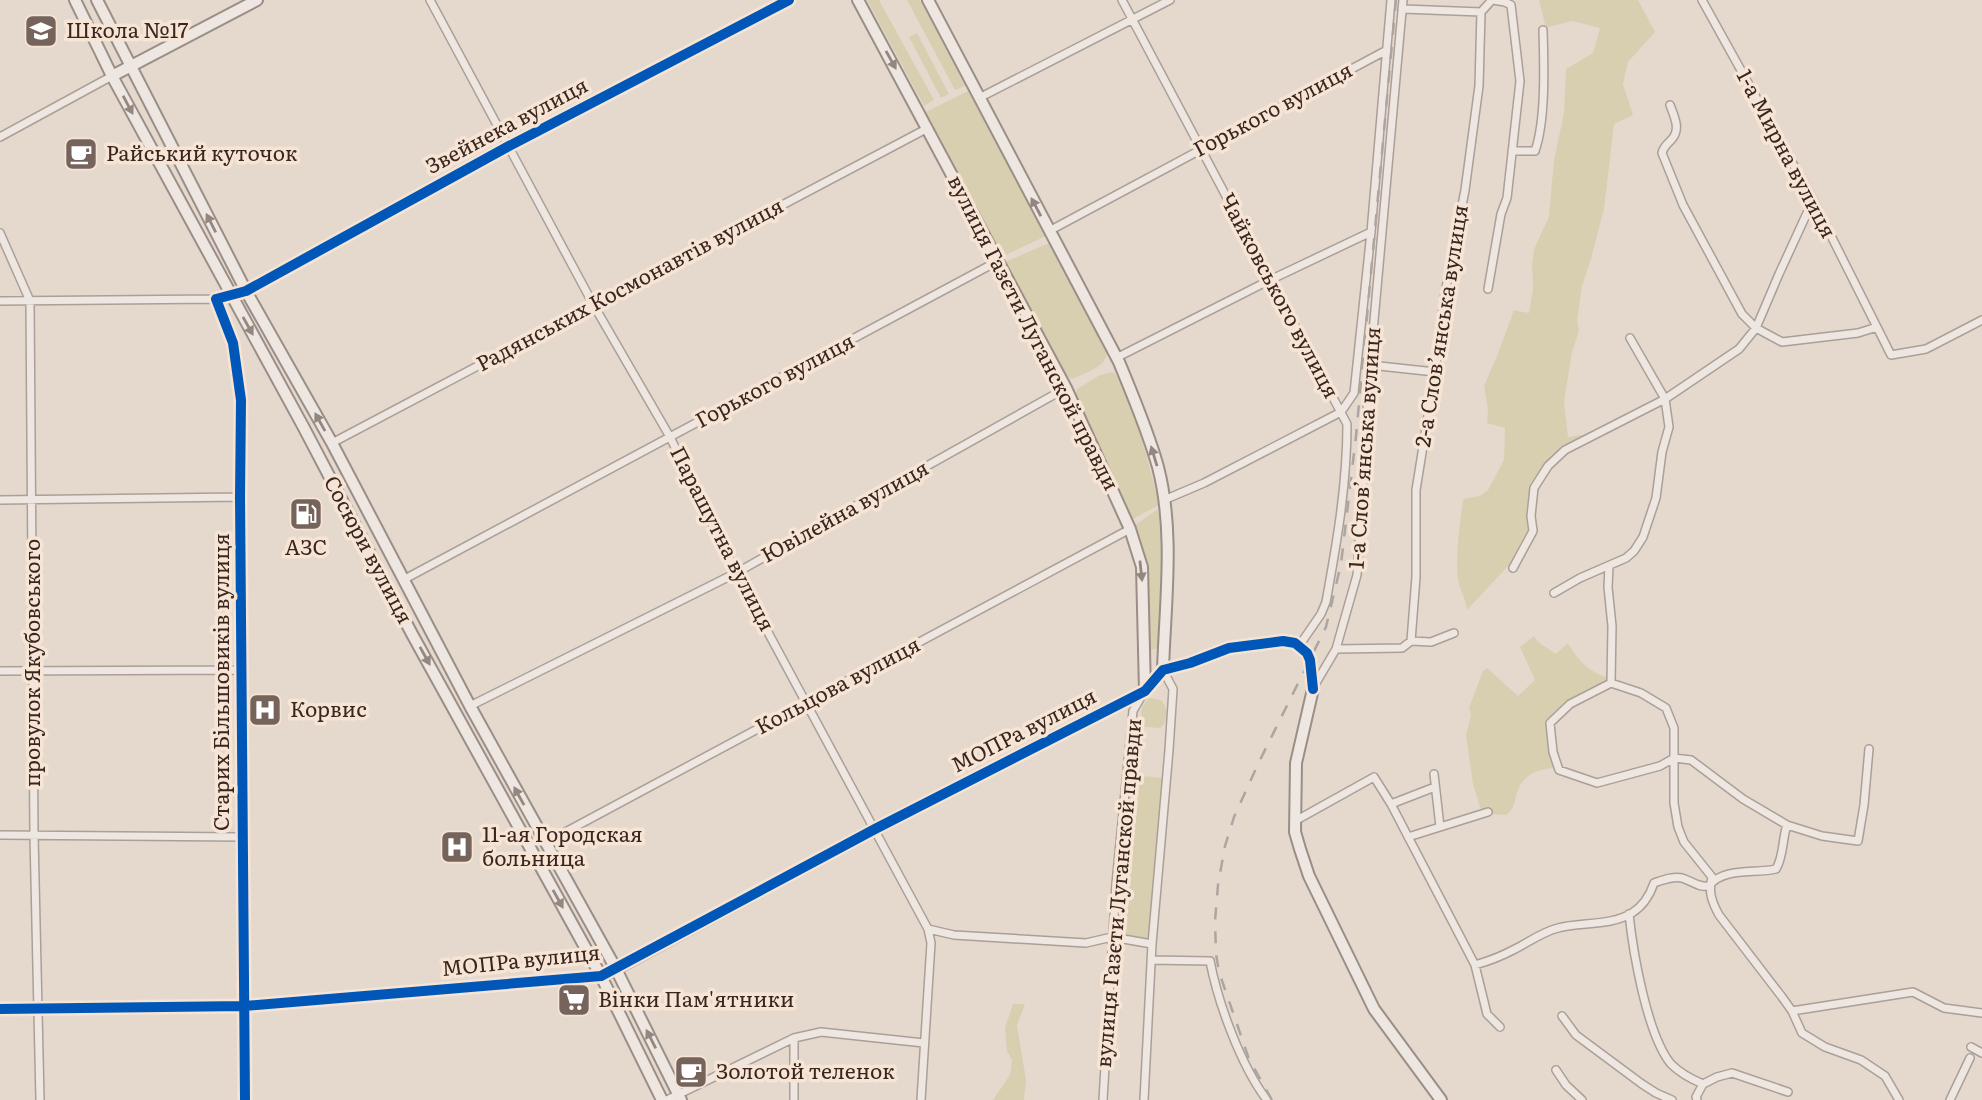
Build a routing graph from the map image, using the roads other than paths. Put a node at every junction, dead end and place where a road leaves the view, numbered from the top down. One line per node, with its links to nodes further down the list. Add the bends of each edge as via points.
1 (75, 0): 20 (street, Сосюри вулиця)
2 (97, 0): 19 (street, Сосюри вулиця)
3 (257, 0): 19 (street)
4 (430, 0): 25 (street, Парашутна вулиця)
5 (789, 0): 25 (street, Звейнека вулиця)
6 (858, 0): 23 (street, вулиця Газєти Луганской правди, one-way to 23)
7 (928, 0): 21 (street, вулиця Газєти Луганской правди)
8 (1122, 0): 16 (street, Чайковського вулиця)
9 (1170, 0): 16 (street)
10 (1391, 0): 18 (street)
11 (1404, 0): 14 (street, 1-а Слов’янська вулиця)
12 (1493, 0): 15 (street); 27 (street, via 1511,5 1520,81)
13 (1702, 0): 28 (street, 1-а Мирна вулиця)
14 (1403, 9): 15 (street); 46 (street, 1-а Слов’янська вулиця)
15 (1481, 12): 47 (street, 2-а Слов’янська вулиця, via 1479,86)
16 (1132, 20): 21 (street); 26 (street, Чайковського вулиця)
17 (1543, 30): 27 (street, via 1540,138 1535,152)
18 (1387, 50): 26 (street, Горького вулиця); 30 (street)
19 (130, 67): 20 (street); 35 (street, Сосюри вулиця, one-way to 19)
20 (113, 76): 24 (street); 36 (street, Сосюри вулиця, one-way to 36)
21 (979, 97): 29 (street, вулиця Газєти Луганской правди, one-way to 21)
22 (1670, 105): 43 (street, via 1677,130 1662,153 1676,192 1742,314)
23 (928, 128): 32 (street, вулиця Газєти Луганской правди); 40 (street, Радянських Космонавтів вулиця)
24 (0, 137)
25 (509, 146): 35 (street, Звейнека вулиця); 40 (street, Парашутна вулиця)
26 (1200, 149): 29 (street, Горького вулиця); 33 (street, Чайковського вулиця)
27 (1512, 151): 34 (street)
28 (1813, 200): 42 (street, 1-а Мирна вулиця); 43 (street)
29 (1049, 231): 45 (street, вулиця Газєти Луганской правди)
30 (1371, 232): 33 (street); 50 (street, via 1354,393)
31 (0, 233): 39 (street, провулок Якубовського)
32 (998, 261): 48 (street, вулиця Газєти Луганской правди); 51 (street, Горького вулиця)
33 (1270, 280): 45 (street); 50 (street, Чайковського вулиця)
34 (1488, 289)
35 (246, 291): 36 (street); 52 (street, Сосюри вулиця, one-way to 35)
36 (230, 295): 37 (street); 98 (street, Сосюри вулиця, one-way to 98, via 412,634)
37 (216, 299): 39 (street); 53 (street, Старих Більшовиків вулиця, via 233,343 241,400)
38 (0, 301): 39 (street)
39 (30, 301): 55 (street, провулок Якубовського)
40 (593, 304): 51 (street, Парашутна вулиця); 52 (street, Радянських Космонавтів вулиця)
41 (1982, 320): 42 (street, 1-а Мирна вулиця, via 1926,349 1891,355)
42 (1877, 327): 43 (street, via 1782,342)
43 (1756, 328): 49 (street, via 1739,349)
44 (1630, 338): 49 (street)
45 (1116, 358): 56 (street, вулиця Газєти Луганской правди, one-way to 45, via 1142,417)
46 (1370, 365): 47 (street); 66 (street, 1-а Слов’янська вулиця, via 1357,575)
47 (1435, 372): 64 (street, 2-а Слов’янська вулиця, via 1416,490)
48 (1066, 388): 57 (street, вулиця Газєти Луганской правди); 60 (street, Ювілейна вулиця)
49 (1665, 399): 58 (street, via 1669,427 1650,517 1634,551); 59 (street, via 1566,450 1548,466 1534,488 1533,531)
50 (1341, 412): 56 (street); 65 (street, Чайковського вулиця, via 1347,424 1343,504 1326,602)
51 (670, 437): 60 (street, Парашутна вулиця); 61 (street, Горького вулиця)
52 (332, 443): 61 (street, Сосюри вулиця)
53 (240, 498): 55 (street); 68 (street, Старих Більшовиків вулиця)
54 (0, 500): 55 (street)
55 (32, 500): 67 (street, провулок Якубовського)
56 (1164, 500): 69 (street, вулиця Газєти Луганской правди)
57 (1130, 529): 73 (street, вулиця Газєти Луганской правди, one-way to 73, via 1142,568); 74 (street, Кольцова вулиця)
58 (1609, 566): 62 (street); 71 (street)
59 (1514, 568)
60 (736, 573): 74 (street, Парашутна вулиця); 75 (street, Ювілейна вулиця)
61 (404, 580): 75 (street, Сосюри вулиця)
62 (1553, 593)
63 (1454, 633): 64 (street, via 1431,642)
64 (1411, 641): 66 (street, via 1402,648)
65 (1299, 646): 69 (street, via 1283,641 1229,648); 72 (street, via 1310,660)
66 (1336, 649): 72 (street, 1-а Слов’янська вулиця)
67 (33, 670): 68 (street); 70 (street); 87 (street, провулок Якубовського)
68 (241, 670): 88 (street, Старих Більшовиків вулиця)
69 (1163, 670): 73 (street); 95 (street, вулиця Газєти Луганской правди, via 1173,689)
70 (0, 671)
71 (1611, 683): 77 (street, via 1666,708 1674,729); 77 (street, via 1570,704 1550,723 1559,770 1597,783)
72 (1313, 689): 82 (street, 1-а Слов’янська вулиця, via 1296,763)
73 (1144, 691): 85 (street, МОПРа вулиця); 94 (street, вулиця Газєти Луганской правди, via 1133,711)
74 (806, 703): 85 (street, Парашутна вулиця); 90 (street, Кольцова вулиця)
75 (470, 706): 90 (street, Сосюри вулиця, one-way to 75)
76 (1869, 749): 83 (street, via 1858,841)
77 (1674, 758): 83 (street, via 1691,760); 91 (street, via 1678,827 1712,877)
78 (1434, 774): 79 (street)
79 (1435, 787): 80 (street); 84 (street)
80 (1391, 804): 82 (street, via 1374,778); 89 (street)
81 (1488, 812): 84 (street)
82 (1295, 821): 123 (street, 1-а Слов’янська вулиця, via 1309,876 1374,1009)
83 (1787, 825): 91 (street, via 1776,869 1727,875)
84 (1440, 827): 89 (street)
85 (875, 829): 93 (street, Парашутна вулиця); 98 (street, МОПРа вулиця)
86 (0, 835): 87 (street)
87 (34, 835): 88 (street); 101 (street, провулок Якубовського)
88 (242, 837): 99 (street, Старих Більшовиків вулиця)
89 (1408, 838): 97 (street)
90 (545, 843): 98 (street, Сосюри вулиця)
91 (1709, 886): 92 (street, via 1681,878 1654,883 1650,896); 102 (street, via 1719,915)
92 (1629, 914): 97 (street, via 1558,928); 112 (street, via 1643,995 1658,1040 1670,1062)
93 (928, 929): 94 (street, via 954,935 1086,943); 107 (street, Парашутна вулиця)
94 (1112, 937): 95 (street); 120 (street, вулиця Газєти Луганской правди)
95 (1152, 944): 96 (street, вулиця Газєти Луганской правди)
96 (1151, 960): 121 (street, вулиця Газєти Луганской правди); 122 (street, via 1210,961 1240,1050)
97 (1475, 965): 105 (street, via 1487,1014)
98 (609, 972): 99 (street, МОПРа вулиця); 114 (street, Сосюри вулиця, one-way to 98); 117 (street, Сосюри вулиця)
99 (245, 1006): 101 (street, МОПРа вулиця); 116 (street, Старих Більшовиків вулиця)
100 (0, 1009): 101 (street, МОПРа вулиця)
101 (38, 1009): 115 (street, провулок Якубовського)
102 (1792, 1011): 103 (street, via 1913,992 1944,1008); 127 (street, via 1802,1033 1885,1076)
103 (1982, 1013)
104 (1562, 1016): 125 (street, via 1576,1035 1642,1084)
105 (1500, 1027)
106 (794, 1038): 107 (street, via 821,1032); 114 (street); 118 (street)
107 (924, 1043): 119 (street, Парашутна вулиця)
108 (1971, 1047): 109 (street)
109 (1982, 1054)
110 (1970, 1058): 128 (street)
111 (1556, 1070): 124 (street)
112 (1703, 1084): 113 (street, via 1732,1073); 126 (street)
113 (1788, 1093)
114 (680, 1097): 117 (street)
115 (40, 1100)
116 (245, 1100)
117 (664, 1100)
118 (794, 1100)
119 (921, 1100)
120 (1103, 1100)
121 (1144, 1100)
122 (1267, 1100)
123 (1441, 1100)
124 (1581, 1100)
125 (1672, 1100)
126 (1697, 1100)
127 (1899, 1100)
128 (1950, 1100)

